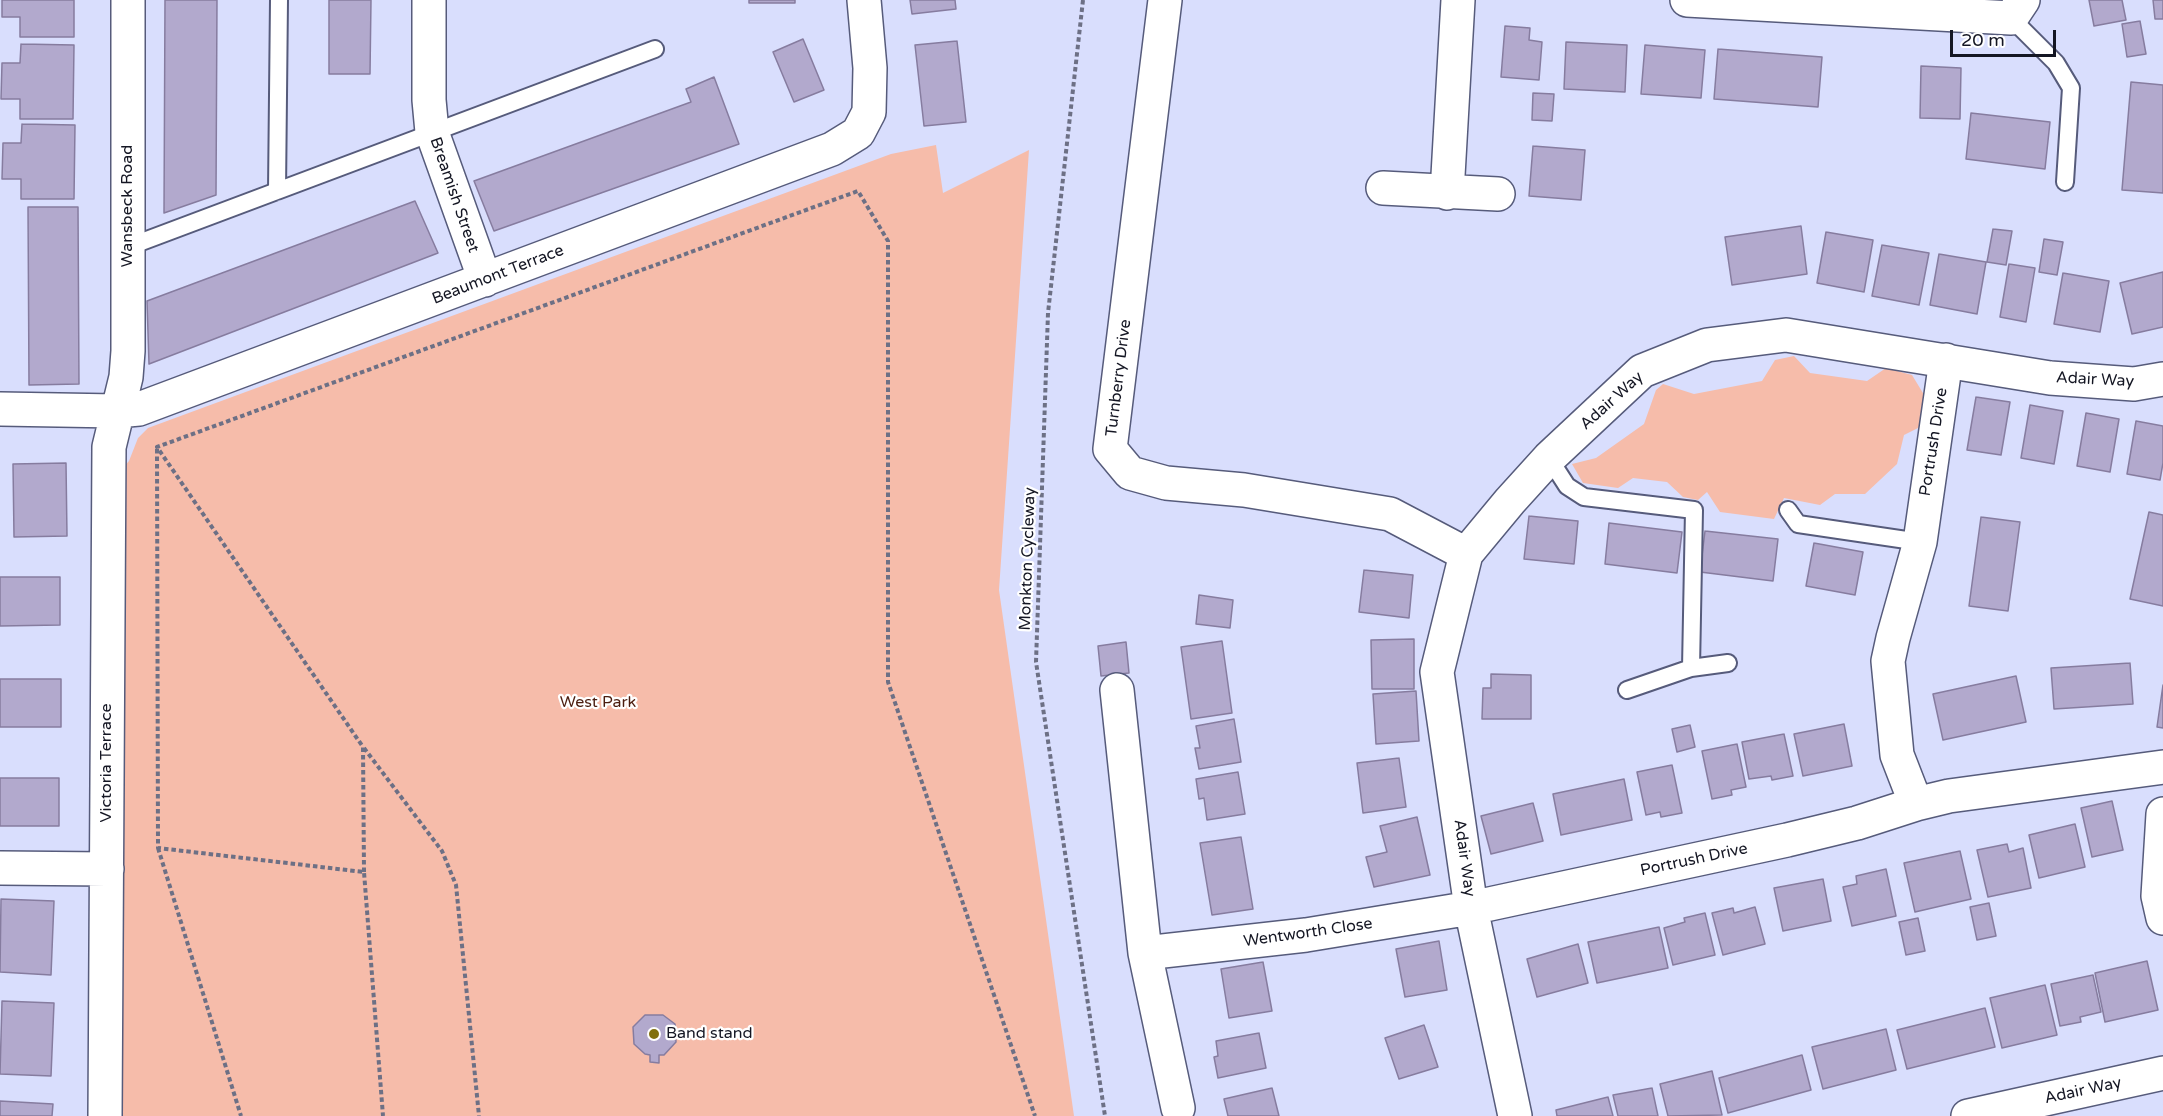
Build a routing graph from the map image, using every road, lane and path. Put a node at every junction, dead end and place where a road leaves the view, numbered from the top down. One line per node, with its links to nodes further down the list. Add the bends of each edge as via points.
1 (128, 0): 17 (street, Wansbeck Road)
2 (279, 0): 14 (lane)
3 (429, 0): 11 (street, Breamish Street)
4 (864, 0): 18 (street, Beaumont Terrace, via 871,90 868,112 858,133 832,149)
5 (1083, 0): 50 (path, Monkton Cycleway, via 1048,313 1036,662)
6 (1165, 0): 27 (street, Turnberry Drive, via 1110,449 1130,473 1166,483 1244,490 1390,514)
7 (1458, 0): 15 (street)
8 (1686, 0): 9 (street)
9 (2017, 9): 12 (lane, via 2071,88)
10 (656, 49): 11 (lane)
11 (432, 132): 14 (lane); 18 (street, Breamish Street)
12 (2065, 182)
13 (1383, 188): 15 (street)
14 (277, 190): 17 (lane)
15 (1447, 192): 16 (street)
16 (1498, 194)
17 (128, 247): 22 (street, Wansbeck Road, via 128,351)
18 (485, 280): 22 (street, Beaumont Terrace, via 139,409)
19 (1946, 360): 20 (street, Adair Way, via 2050,378 2134,384); 24 (street, Adair Way, via 1786,335 1707,345 1642,371); 26 (street, Portrush Drive)
20 (2163, 379)
21 (0, 409): 22 (street, Beaumont Terrace)
22 (117, 411): 23 (path); 38 (street, Victoria Terrace, via 109,447)
23 (157, 447): 32 (path); 36 (path); 49 (path, via 858,191 888,241 888,682)
24 (1549, 458): 27 (street, Adair Way); 29 (lane, via 1567,486 1584,497 1694,510)
25 (1788, 510): 26 (lane, via 1798,524)
26 (1920, 542): 34 (street, Portrush Drive, via 1888,661 1897,755)
27 (1466, 554): 40 (street, Adair Way, via 1437,672)
28 (1728, 663): 29 (lane)
29 (1691, 668): 31 (lane)
30 (1117, 690): 42 (street)
31 (1627, 690)
32 (363, 747): 39 (path); 48 (path, via 442,851 456,885)
33 (2163, 767): 34 (street, Portrush Drive, via 1949,796)
34 (1916, 804): 40 (street, Portrush Drive, via 1787,840)
35 (2163, 814): 41 (street, via 2158,896)
36 (158, 848): 39 (path); 46 (path)
37 (0, 868): 38 (street)
38 (107, 869): 45 (street, Victoria Terrace)
39 (364, 872): 47 (path)
40 (1471, 908): 42 (street, Wentworth Close, via 1306,935); 51 (street, Adair Way)
41 (2163, 918)
42 (1145, 953): 44 (street)
43 (2163, 1073): 52 (street, Adair Way)
44 (1179, 1108)
45 (105, 1116)
46 (241, 1116)
47 (383, 1116)
48 (479, 1116)
49 (1035, 1116)
50 (1105, 1116)
51 (1515, 1116)
52 (1968, 1116)

